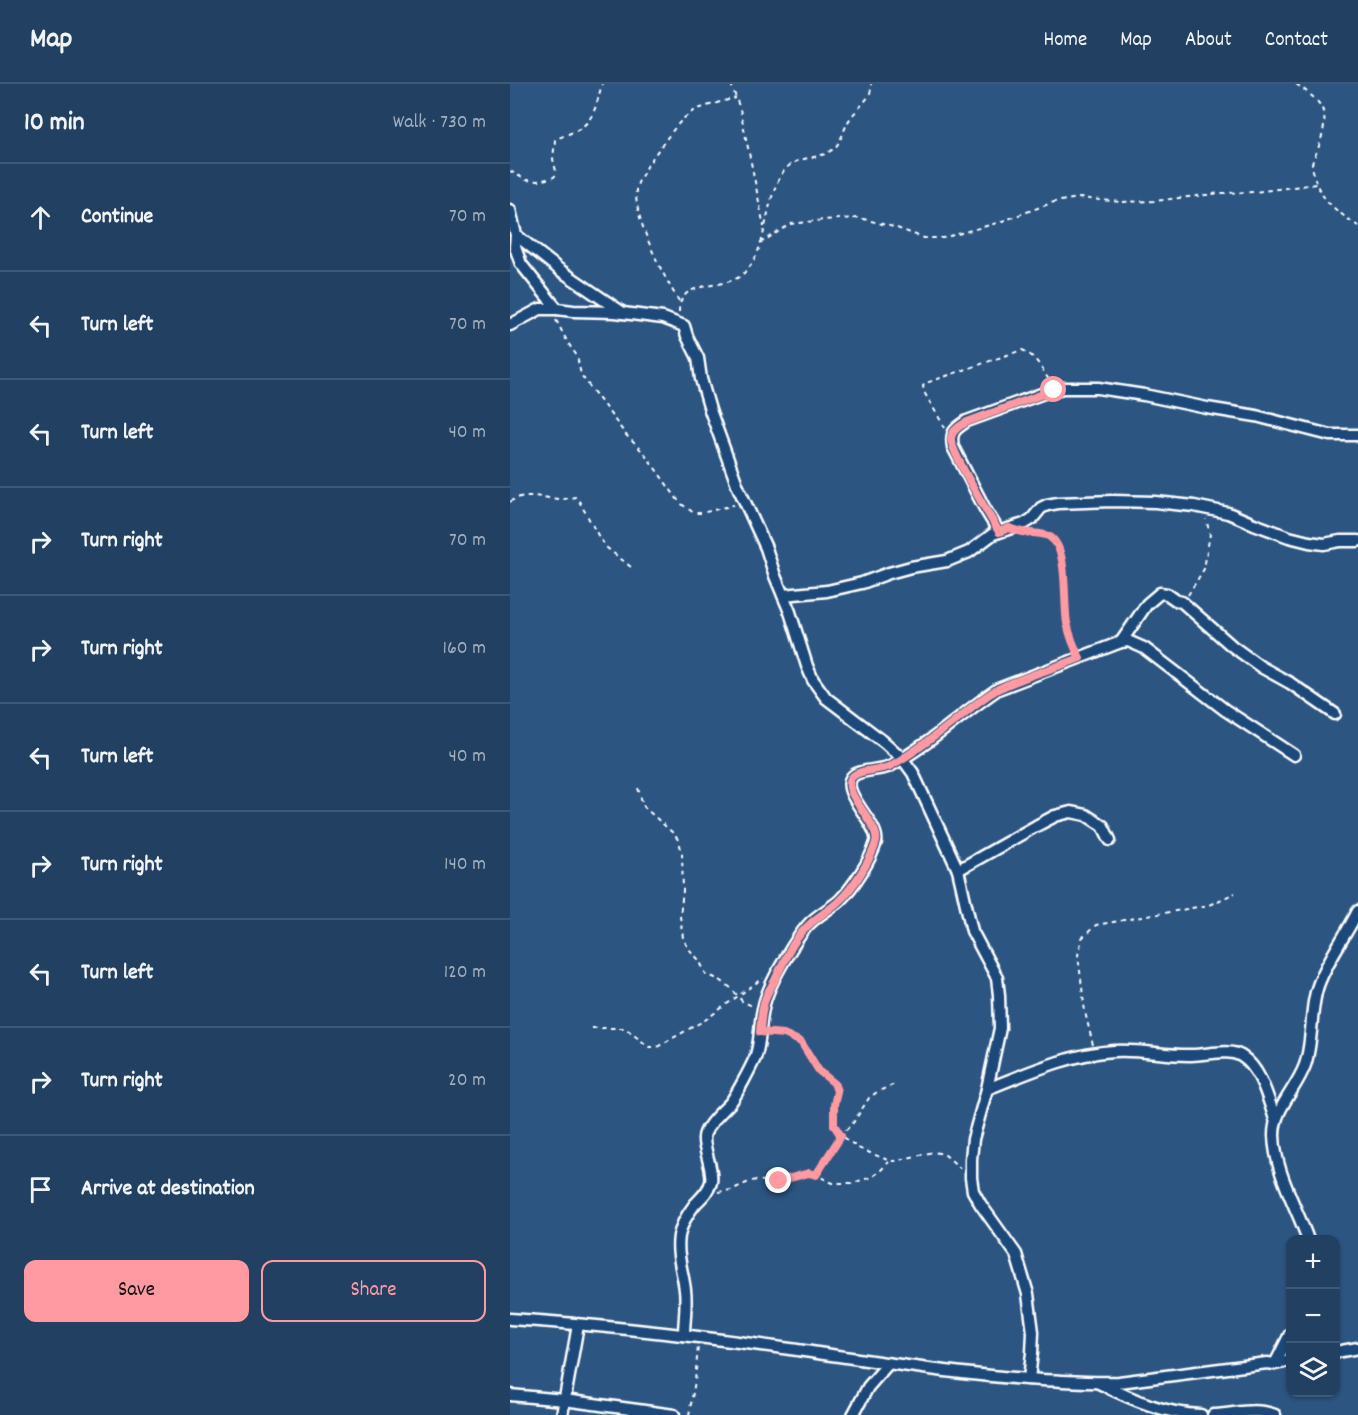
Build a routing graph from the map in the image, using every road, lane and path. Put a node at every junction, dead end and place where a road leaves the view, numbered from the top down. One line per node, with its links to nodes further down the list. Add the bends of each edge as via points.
1 (602, 84): 6 (path, via 590,118 579,129 555,140 555,176 526,180)
2 (731, 84): 5 (path)
3 (871, 84): 10 (path, via 869,96 847,123 833,150 796,161 784,171)
4 (1296, 84): 7 (path, via 1314,96 1322,106 1325,120 1312,164)
5 (736, 98): 10 (path); 13 (path, via 705,107 682,120 636,188 642,224)
6 (510, 171)
7 (1316, 184): 9 (path, via 1337,212); 12 (path, via 1154,201 1079,198 1054,202 943,238 924,238 860,218 824,220 792,224)
8 (510, 210): 11 (street)
9 (1358, 226)
10 (764, 229): 12 (path)
11 (516, 235): 14 (street, via 520,264); 15 (street)
12 (760, 243): 13 (path, via 744,274 732,281 695,289)
13 (679, 301): 16 (path)
14 (554, 309): 15 (street); 17 (street, via 540,309); 22 (path, via 560,329 577,356 580,375 680,503 694,513 702,513)
15 (623, 313): 16 (street)
16 (680, 324): 22 (street, via 698,358 710,410)
17 (510, 325)
18 (1054, 390): 19 (street, via 1098,388 1256,416 1330,435); 20 (street, via 967,422); 20 (path, via 1041,367 1022,350 926,383 922,386 924,392)
19 (1358, 435)
20 (951, 438): 24 (street)
21 (510, 502): 27 (path, via 530,495 575,498 607,548)
22 (745, 502): 28 (street)
23 (1202, 508): 24 (street, via 1112,501 1047,505 1024,524); 26 (street, via 1228,513 1309,542); 29 (path, via 1210,534 1204,569)
24 (999, 532): 28 (street, via 947,561 826,591)
25 (1032, 533): 31 (path, via 1051,537 1062,555 1067,623)
26 (1358, 541)
27 (632, 567)
28 (783, 595): 34 (street, via 813,680 826,698)
29 (1182, 602): 30 (street, via 1160,593 1147,604); 32 (street, via 1232,646)
30 (1121, 642): 31 (street); 33 (street, via 1144,648 1225,710)
31 (1080, 658): 34 (street, via 998,689)
32 (1335, 714)
33 (1294, 755)
34 (902, 758): 37 (street, via 918,783); 42 (street, via 889,767 851,778 850,787 876,834 876,842 851,888 800,935)
35 (638, 788): 41 (path, via 646,809 679,841 683,938 706,974)
36 (1110, 840): 37 (street, via 1103,826 1086,815 1071,812 1055,816)
37 (958, 870): 47 (street, via 972,931 997,978 1000,1028)
38 (1234, 893): 45 (path, via 1209,905 1096,925 1082,938 1078,955)
39 (1358, 911): 48 (street, via 1318,984 1305,1065)
40 (764, 977): 41 (path)
41 (738, 996): 42 (path); 43 (path, via 657,1047 649,1047 625,1028)
42 (762, 1011): 44 (street)
43 (592, 1028)
44 (760, 1032): 49 (path, via 784,1034 801,1042 819,1071 834,1083 834,1125); 53 (street, via 755,1057 732,1099 704,1135 711,1184)
45 (1095, 1053): 47 (street); 48 (street, via 1234,1052 1251,1064)
46 (897, 1083): 49 (path, via 869,1098)
47 (987, 1089): 52 (street, via 973,1140)
48 (1275, 1119): 54 (street, via 1279,1167)
49 (841, 1136): 50 (path); 51 (path)
50 (890, 1161): 51 (path, via 872,1177 852,1183 833,1183); 52 (path, via 933,1152 944,1154)
51 (816, 1175): 53 (path, via 809,1173 773,1183 751,1181)
52 (971, 1178): 65 (street, via 981,1205 1016,1254 1028,1294 1033,1332)
53 (704, 1195): 57 (street, via 687,1215 679,1236 679,1260 686,1291)
54 (1306, 1235)
55 (510, 1319): 56 (street)
56 (578, 1325): 57 (street); 68 (street)
57 (684, 1335): 58 (street)
58 (698, 1337): 63 (street); 72 (path)
59 (1286, 1342): 64 (street)
60 (1358, 1348): 61 (street)
61 (1340, 1351)
62 (1286, 1362): 64 (street)
63 (888, 1364): 65 (street); 73 (street, via 868,1387)
64 (1275, 1364): 66 (street)
65 (1029, 1379): 66 (street)
66 (1099, 1383): 69 (street)
67 (510, 1395): 68 (street)
68 (564, 1400): 70 (street); 71 (street)
69 (1154, 1411): 74 (street)
70 (562, 1415)
71 (674, 1415)
72 (689, 1415)
73 (853, 1415)
74 (1201, 1415)
75 (1213, 1415): 76 (street, via 1253,1411)
76 (1275, 1415)

